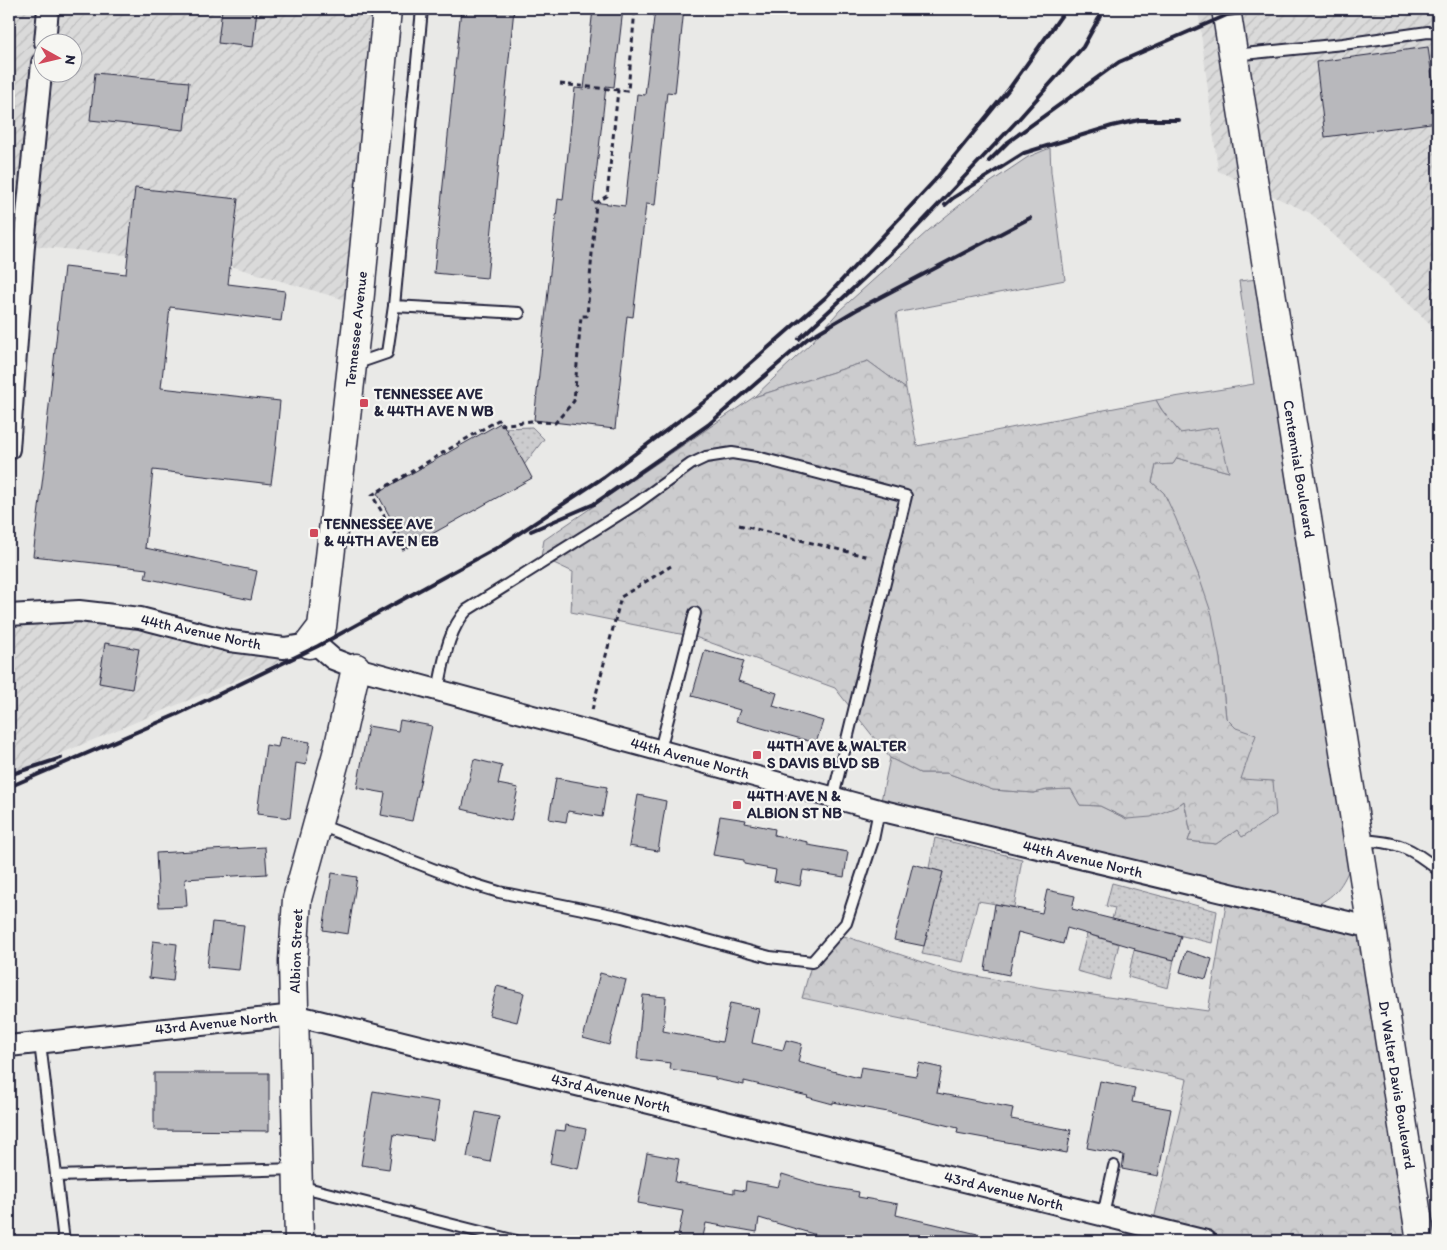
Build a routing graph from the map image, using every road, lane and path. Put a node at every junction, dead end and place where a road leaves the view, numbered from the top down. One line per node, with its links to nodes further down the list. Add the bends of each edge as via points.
1 (48, 9): 6 (street)
2 (387, 9): 14 (main road, Tennessee Avenue)
3 (422, 9): 12 (lane)
4 (634, 9): 11 (path, via 628,91)
5 (1226, 9): 8 (main road, Centennial Boulevard)
6 (46, 32)
7 (1438, 33): 8 (lane)
8 (1233, 56): 30 (main road, Centennial Boulevard)
9 (40, 82): 15 (street)
10 (560, 84): 11 (path)
11 (618, 90): 17 (path, via 607,196 596,203 588,316 581,316 574,401 555,423 531,421 500,425 498,420 372,495)
12 (394, 306): 13 (lane); 14 (lane, via 387,353)
13 (519, 313)
14 (352, 364): 22 (main road, Tennessee Avenue, via 322,627)
15 (9, 449)
16 (739, 525): 18 (path)
17 (404, 550)
18 (870, 557)
19 (671, 566): 25 (path, via 621,597)
20 (695, 613): 26 (lane)
21 (9, 615): 22 (street, 44th Avenue North, via 79,611 140,618 230,641 284,648)
22 (309, 644): 23 (street, 44th Avenue North)
23 (356, 668): 24 (street, 44th Avenue North); 29 (main road, Albion Street)
24 (438, 690): 26 (street, 44th Avenue North); 27 (lane, via 452,632 467,610 637,503 690,464 706,457 732,453 757,457 906,496)
25 (592, 710)
26 (660, 750): 27 (street, 44th Avenue North)
27 (833, 797): 28 (street, 44th Avenue North)
28 (879, 810): 29 (lane, via 873,840 846,922 812,962 770,956 622,917 499,892); 32 (street, 44th Avenue North)
29 (319, 824): 33 (main road, Albion Street, via 298,899 293,961)
30 (1359, 840): 31 (lane, via 1388,842 1410,849); 32 (main road, Centennial Boulevard)
31 (1438, 870)
32 (1373, 928): 44 (main road, Dr Walter Davis Boulevard)
33 (294, 1014): 34 (street, 43rd Avenue North); 38 (main road, Albion Street); 39 (street, 43rd Avenue North)
34 (40, 1043): 35 (street, 43rd Avenue North); 37 (lane)
35 (9, 1046)
36 (1114, 1166): 39 (lane)
37 (56, 1176): 38 (lane); 40 (lane)
38 (298, 1177): 41 (main road, Albion Street); 42 (lane)
39 (1103, 1215): 43 (street, 43rd Avenue North)
40 (64, 1241)
41 (299, 1241)
42 (516, 1241)
43 (1206, 1241)
44 (1421, 1241)

